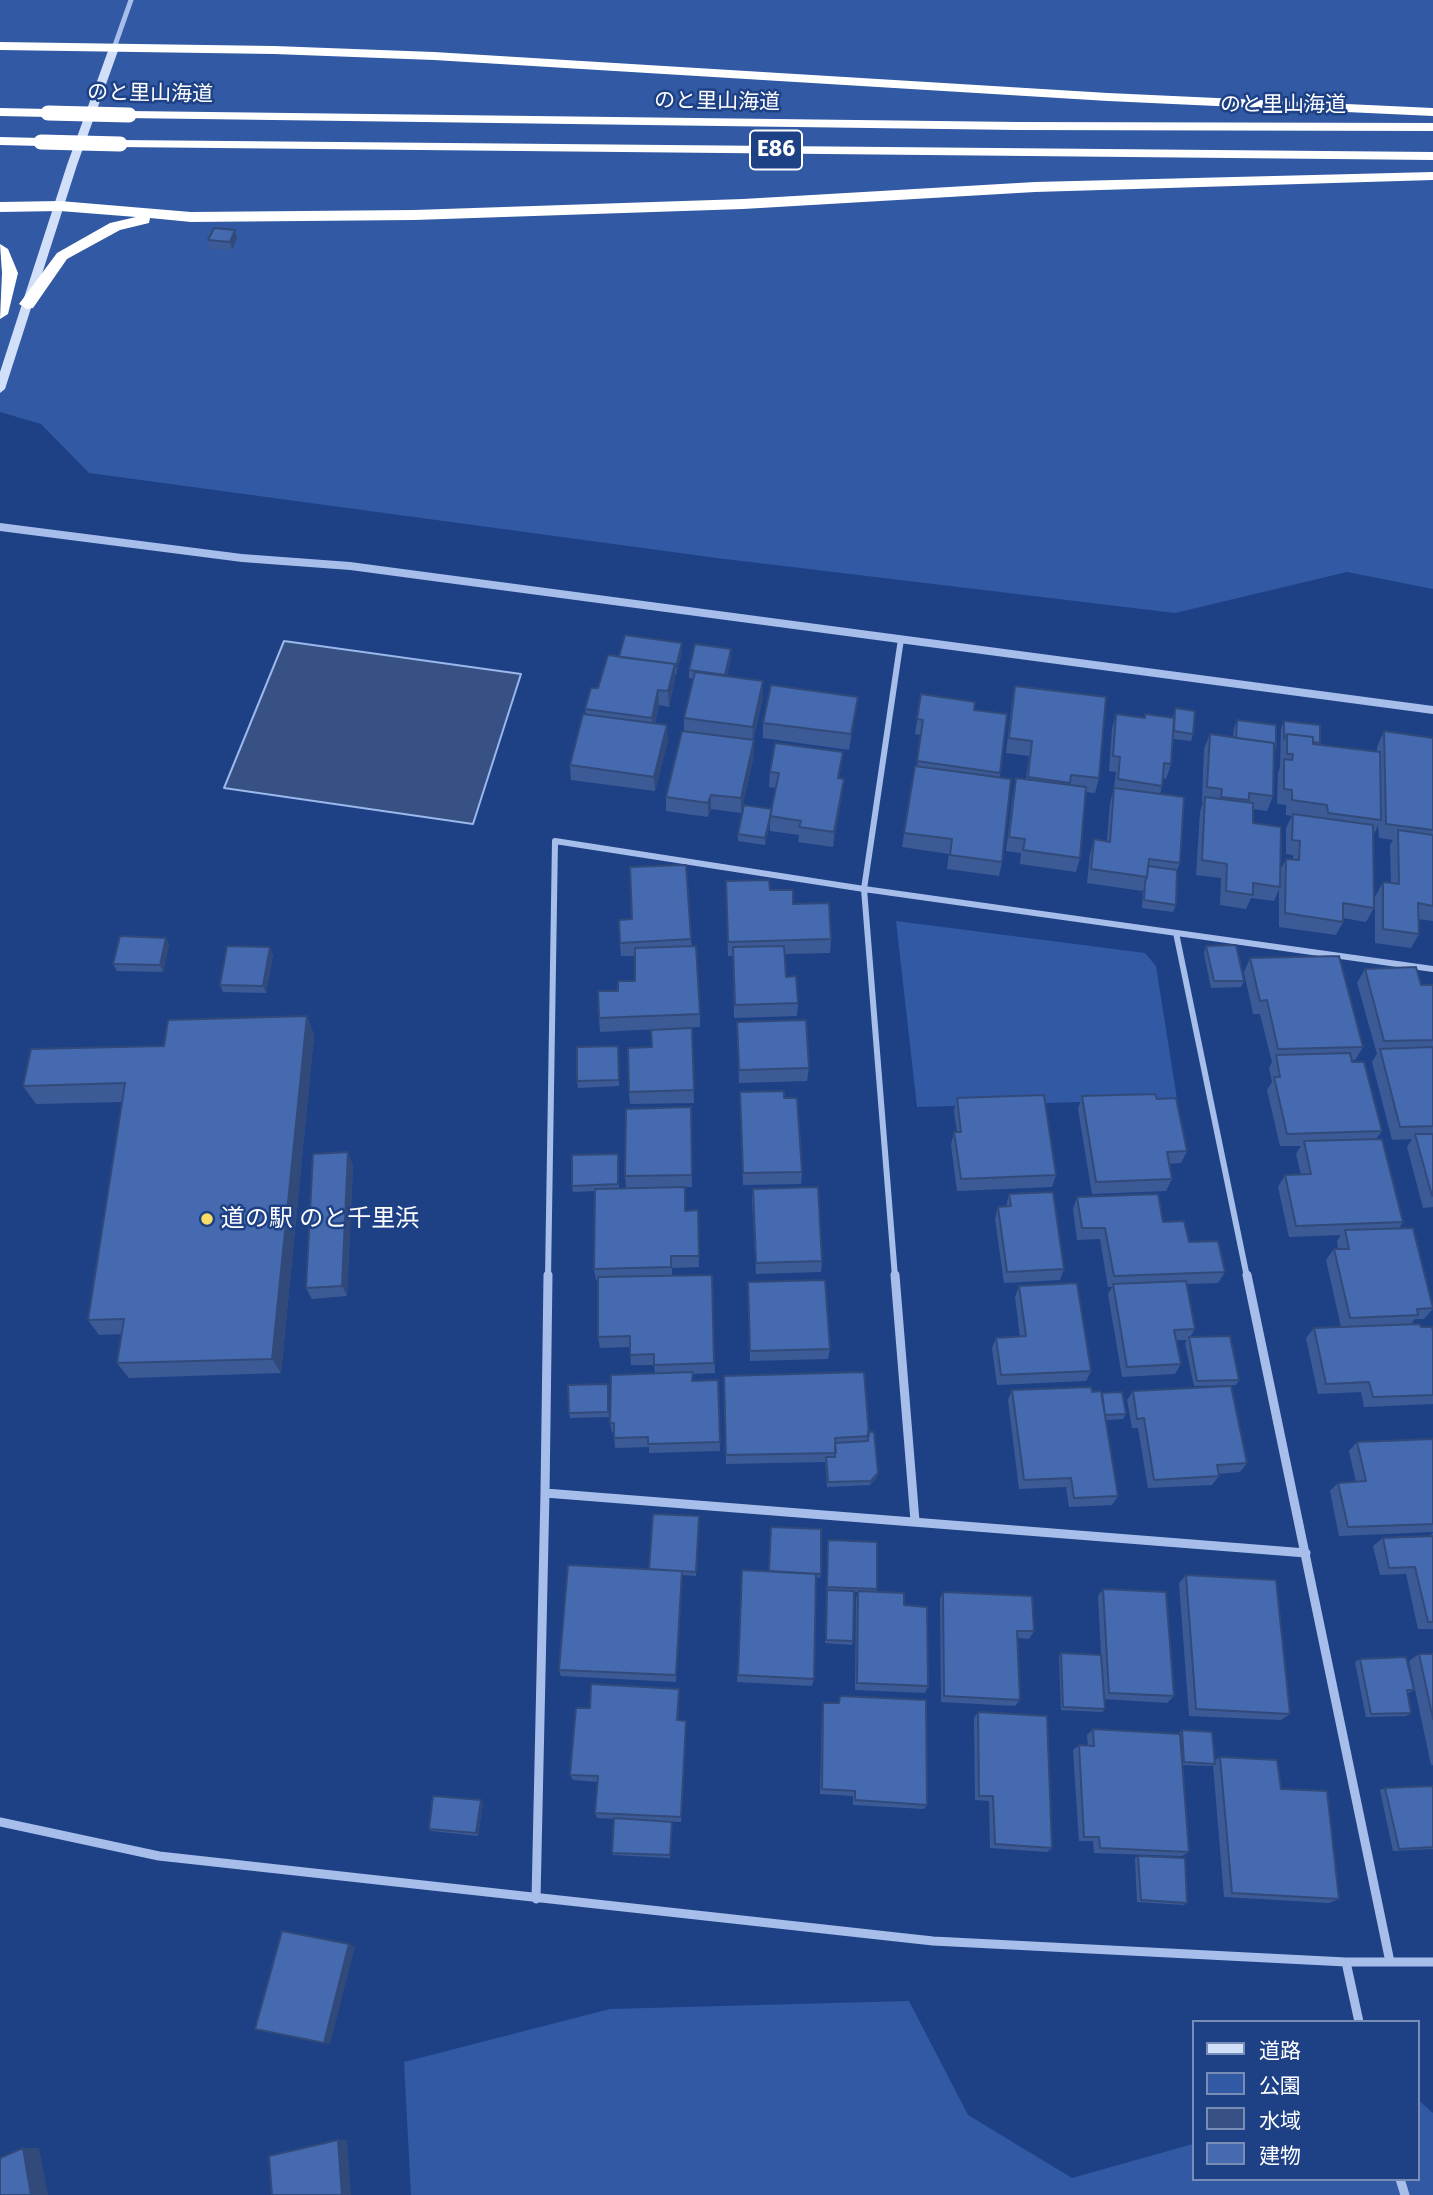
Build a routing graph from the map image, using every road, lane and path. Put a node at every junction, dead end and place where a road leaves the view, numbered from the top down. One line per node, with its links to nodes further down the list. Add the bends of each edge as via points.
1 (131, 0): 3 (street)
2 (0, 46): 3 (highway)
3 (114, 48): 5 (highway, via 434,56); 10 (main road)
4 (0, 112): 6 (highway, のと里山海道 / E86, bridge)
5 (1433, 112)
6 (1433, 127)
7 (0, 141): 8 (highway, のと里山海道 / E86, bridge)
8 (1433, 156)
9 (1433, 176): 12 (highway, via 1155,183 428,215)
10 (60, 206): 11 (highway); 12 (highway); 14 (main road)
11 (0, 207)
12 (191, 216): 14 (highway, via 115,226 91,237 62,256)
13 (0, 249): 15 (highway, via 10,273)
14 (27, 304): 16 (main road)
15 (0, 314)
16 (0, 388)
17 (0, 527): 18 (street, via 242,558 350,566)
18 (901, 639): 19 (street); 20 (street)
19 (1433, 710)
20 (864, 890): 21 (street); 23 (street, via 555,841); 24 (street)
21 (1176, 933): 22 (street); 25 (street)
22 (1433, 969)
23 (545, 1493): 24 (street); 27 (street)
24 (915, 1521): 25 (street)
25 (1306, 1553): 29 (street)
26 (0, 1822): 27 (street, via 159,1856)
27 (536, 1899): 28 (street, via 933,1941)
28 (1346, 1962): 29 (street); 31 (street)
29 (1390, 1962): 30 (street)
30 (1433, 1962)
31 (1359, 2020)

